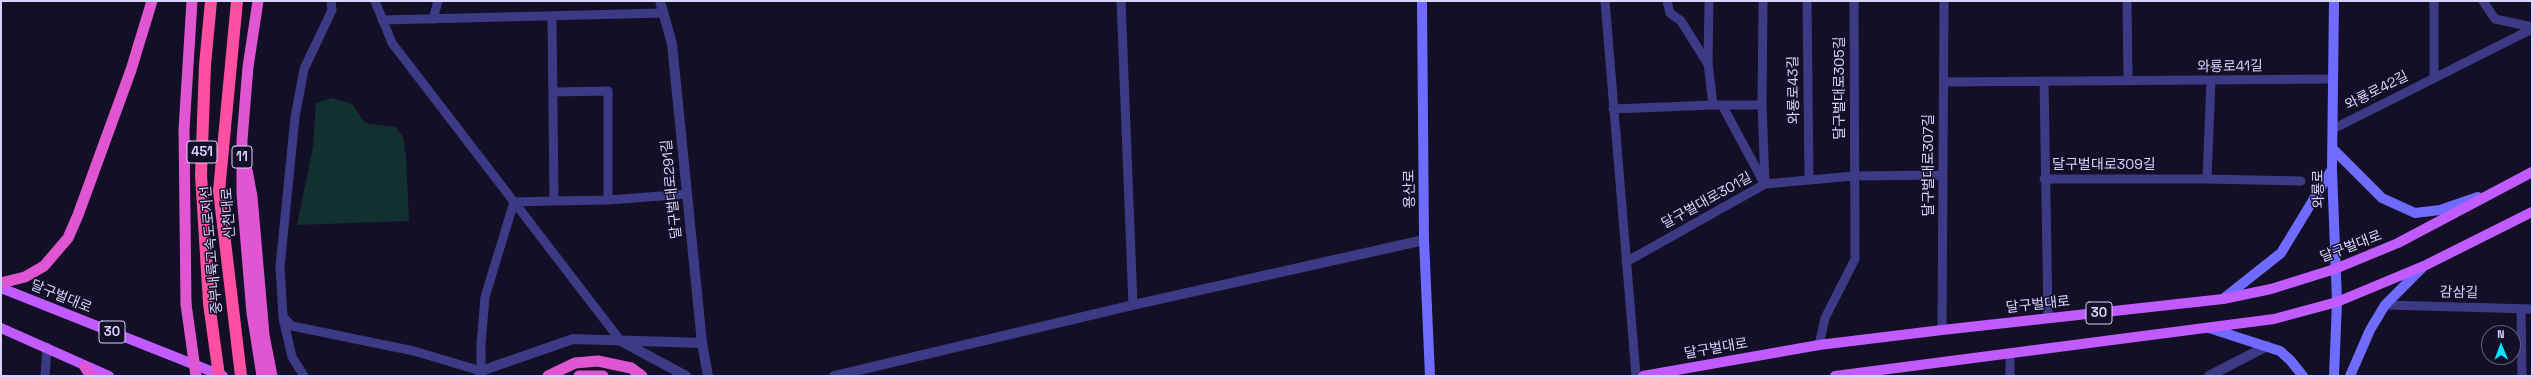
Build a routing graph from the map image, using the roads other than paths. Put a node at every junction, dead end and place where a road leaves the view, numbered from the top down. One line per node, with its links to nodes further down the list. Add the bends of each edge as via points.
1 (152, 1): 61 (highway, via 131,70 68,238 44,266 25,277)
2 (192, 1): 84 (highway, bridge, via 184,130 186,304)
3 (211, 1): 85 (highway, 중부내륙고속도로지선 / 451, bridge, via 205,65 201,175 209,303)
4 (237, 1): 87 (highway, 중부내륙고속도로지선 / 451, via 219,191)
5 (330, 1): 69 (street, via 332,10 304,69 295,117 280,267)
6 (375, 1): 26 (street)
7 (438, 1): 25 (street)
8 (660, 1): 23 (street, 달구벌대로291길)
9 (1121, 1): 65 (street)
10 (1422, 1): 57 (main road, 용산로)
11 (1605, 1): 38 (street)
12 (1667, 1): 28 (street, via 1670,13 1681,21)
13 (1709, 1): 28 (street)
14 (1763, 1): 37 (street)
15 (1807, 1): 47 (street, 와룡로43길)
16 (1854, 1): 45 (street, 달구벌대로305길)
17 (1944, 1): 33 (street, 달구벌대로307길)
18 (2127, 1): 32 (street)
19 (2334, 1): 30 (main road, 와룡로)
20 (2434, 1): 29 (street)
21 (2483, 1): 27 (street, via 2495,19)
22 (258, 2): 40 (highway, 신천대로 / 11, via 248,66)
23 (663, 13): 24 (street); 51 (street, 달구벌대로291길, via 672,44)
24 (552, 16): 25 (street); 35 (street)
25 (434, 19): 26 (street)
26 (382, 20): 55 (street, via 392,43)
27 (2532, 28): 29 (street, 와룡로42길)
28 (1709, 66): 36 (street)
29 (2434, 78): 39 (street, 와룡로42길)
30 (2333, 79): 34 (street, 와룡로41길); 39 (main road, 와룡로)
31 (2044, 81): 32 (street, 와룡로41길); 33 (street, 와룡로41길); 46 (street)
32 (2128, 81): 34 (street, 와룡로41길)
33 (1944, 82): 44 (street, 달구벌대로307길)
34 (2211, 82): 48 (street)
35 (553, 92): 53 (street, via 608,91); 54 (street)
36 (1718, 105): 37 (street); 38 (street); 50 (street)
37 (1762, 105): 50 (street)
38 (1613, 109): 58 (street)
39 (2332, 129): 41 (main road, 와룡로)
40 (242, 140): 88 (highway, 신천대로 / 11, via 242,194 252,313); 89 (highway, via 252,197 264,335)
41 (2334, 150): 42 (main road, 와룡로); 52 (main road, via 2382,198 2415,213 2440,210)
42 (2332, 169): 60 (main road, 와룡로); 63 (main road, via 2281,253)
43 (2532, 172): 52 (main road, 달구벌대로 / 30)
44 (1943, 175): 45 (street); 73 (street, 달구벌대로307길)
45 (1854, 176): 47 (street, 달구벌대로301길); 76 (street, 달구벌대로305길, via 1855,259 1825,318)
46 (2044, 178): 48 (street, 달구벌대로309길); 70 (street, 달구벌대로309길)
47 (1809, 179): 50 (street, 달구벌대로301길)
48 (2207, 179): 49 (street, 달구벌대로309길)
49 (2301, 181)
50 (1765, 184): 58 (street, 달구벌대로301길)
51 (687, 194): 53 (street); 75 (street, 달구벌대로291길)
52 (2486, 195): 60 (main road, 달구벌대로 / 30, via 2398,243)
53 (608, 200): 54 (street)
54 (554, 201): 55 (street)
55 (514, 202): 74 (street); 81 (street, via 485,298)
56 (2532, 212): 59 (main road, 30)
57 (1424, 240): 65 (street); 98 (main road, 용산로)
58 (1626, 262): 99 (street)
59 (2426, 265): 64 (main road, 30); 66 (main road)
60 (2335, 269): 63 (main road, 달구벌대로 / 30, via 2271,289); 64 (main road, 와룡로)
61 (1, 283)
62 (1, 288): 86 (main road, 달구벌대로 / 30)
63 (2223, 299): 70 (main road, 달구벌대로 / 30)
64 (2337, 302): 72 (main road, 30, via 2274,319); 105 (main road, 와룡로)
65 (1133, 305): 97 (street)
66 (2385, 305): 67 (street, 감삼길); 106 (main road, via 2370,330)
67 (2521, 309): 68 (street, 감삼길); 107 (street)
68 (2532, 309)
69 (283, 317): 81 (street, via 292,326 414,351); 90 (street, via 292,357)
70 (2048, 318): 73 (main road, 달구벌대로 / 30)
71 (1, 328): 78 (main road)
72 (2208, 328): 77 (main road); 79 (main road, 30)
73 (1942, 330): 76 (main road, 달구벌대로 / 30)
74 (620, 340): 75 (street); 81 (street, via 573,339); 95 (street)
75 (702, 343): 96 (street, 달구벌대로291길)
76 (1819, 345): 100 (main road, 달구벌대로 / 30)
77 (2267, 346): 103 (street); 104 (main road, via 2290,360)
78 (47, 347): 80 (main road); 82 (street)
79 (2010, 353): 101 (main road, 30); 102 (street)
80 (88, 371): 83 (main road)
81 (481, 373)
82 (45, 376)
83 (109, 376)
84 (196, 376)
85 (219, 376)
86 (223, 376)
87 (241, 376)
88 (262, 376)
89 (272, 376)
90 (304, 376)
91 (548, 376): 94 (highway, via 574,363 598,361 630,368)
92 (579, 376): 93 (highway)
93 (603, 376)
94 (642, 376)
95 (686, 376)
96 (708, 376)
97 (834, 376)
98 (1430, 376)
99 (1636, 376)
100 (1643, 376)
101 (1835, 376)
102 (2010, 376)
103 (2208, 376)
104 (2303, 376)
105 (2334, 376)
106 (2350, 376)
107 (2522, 376)

